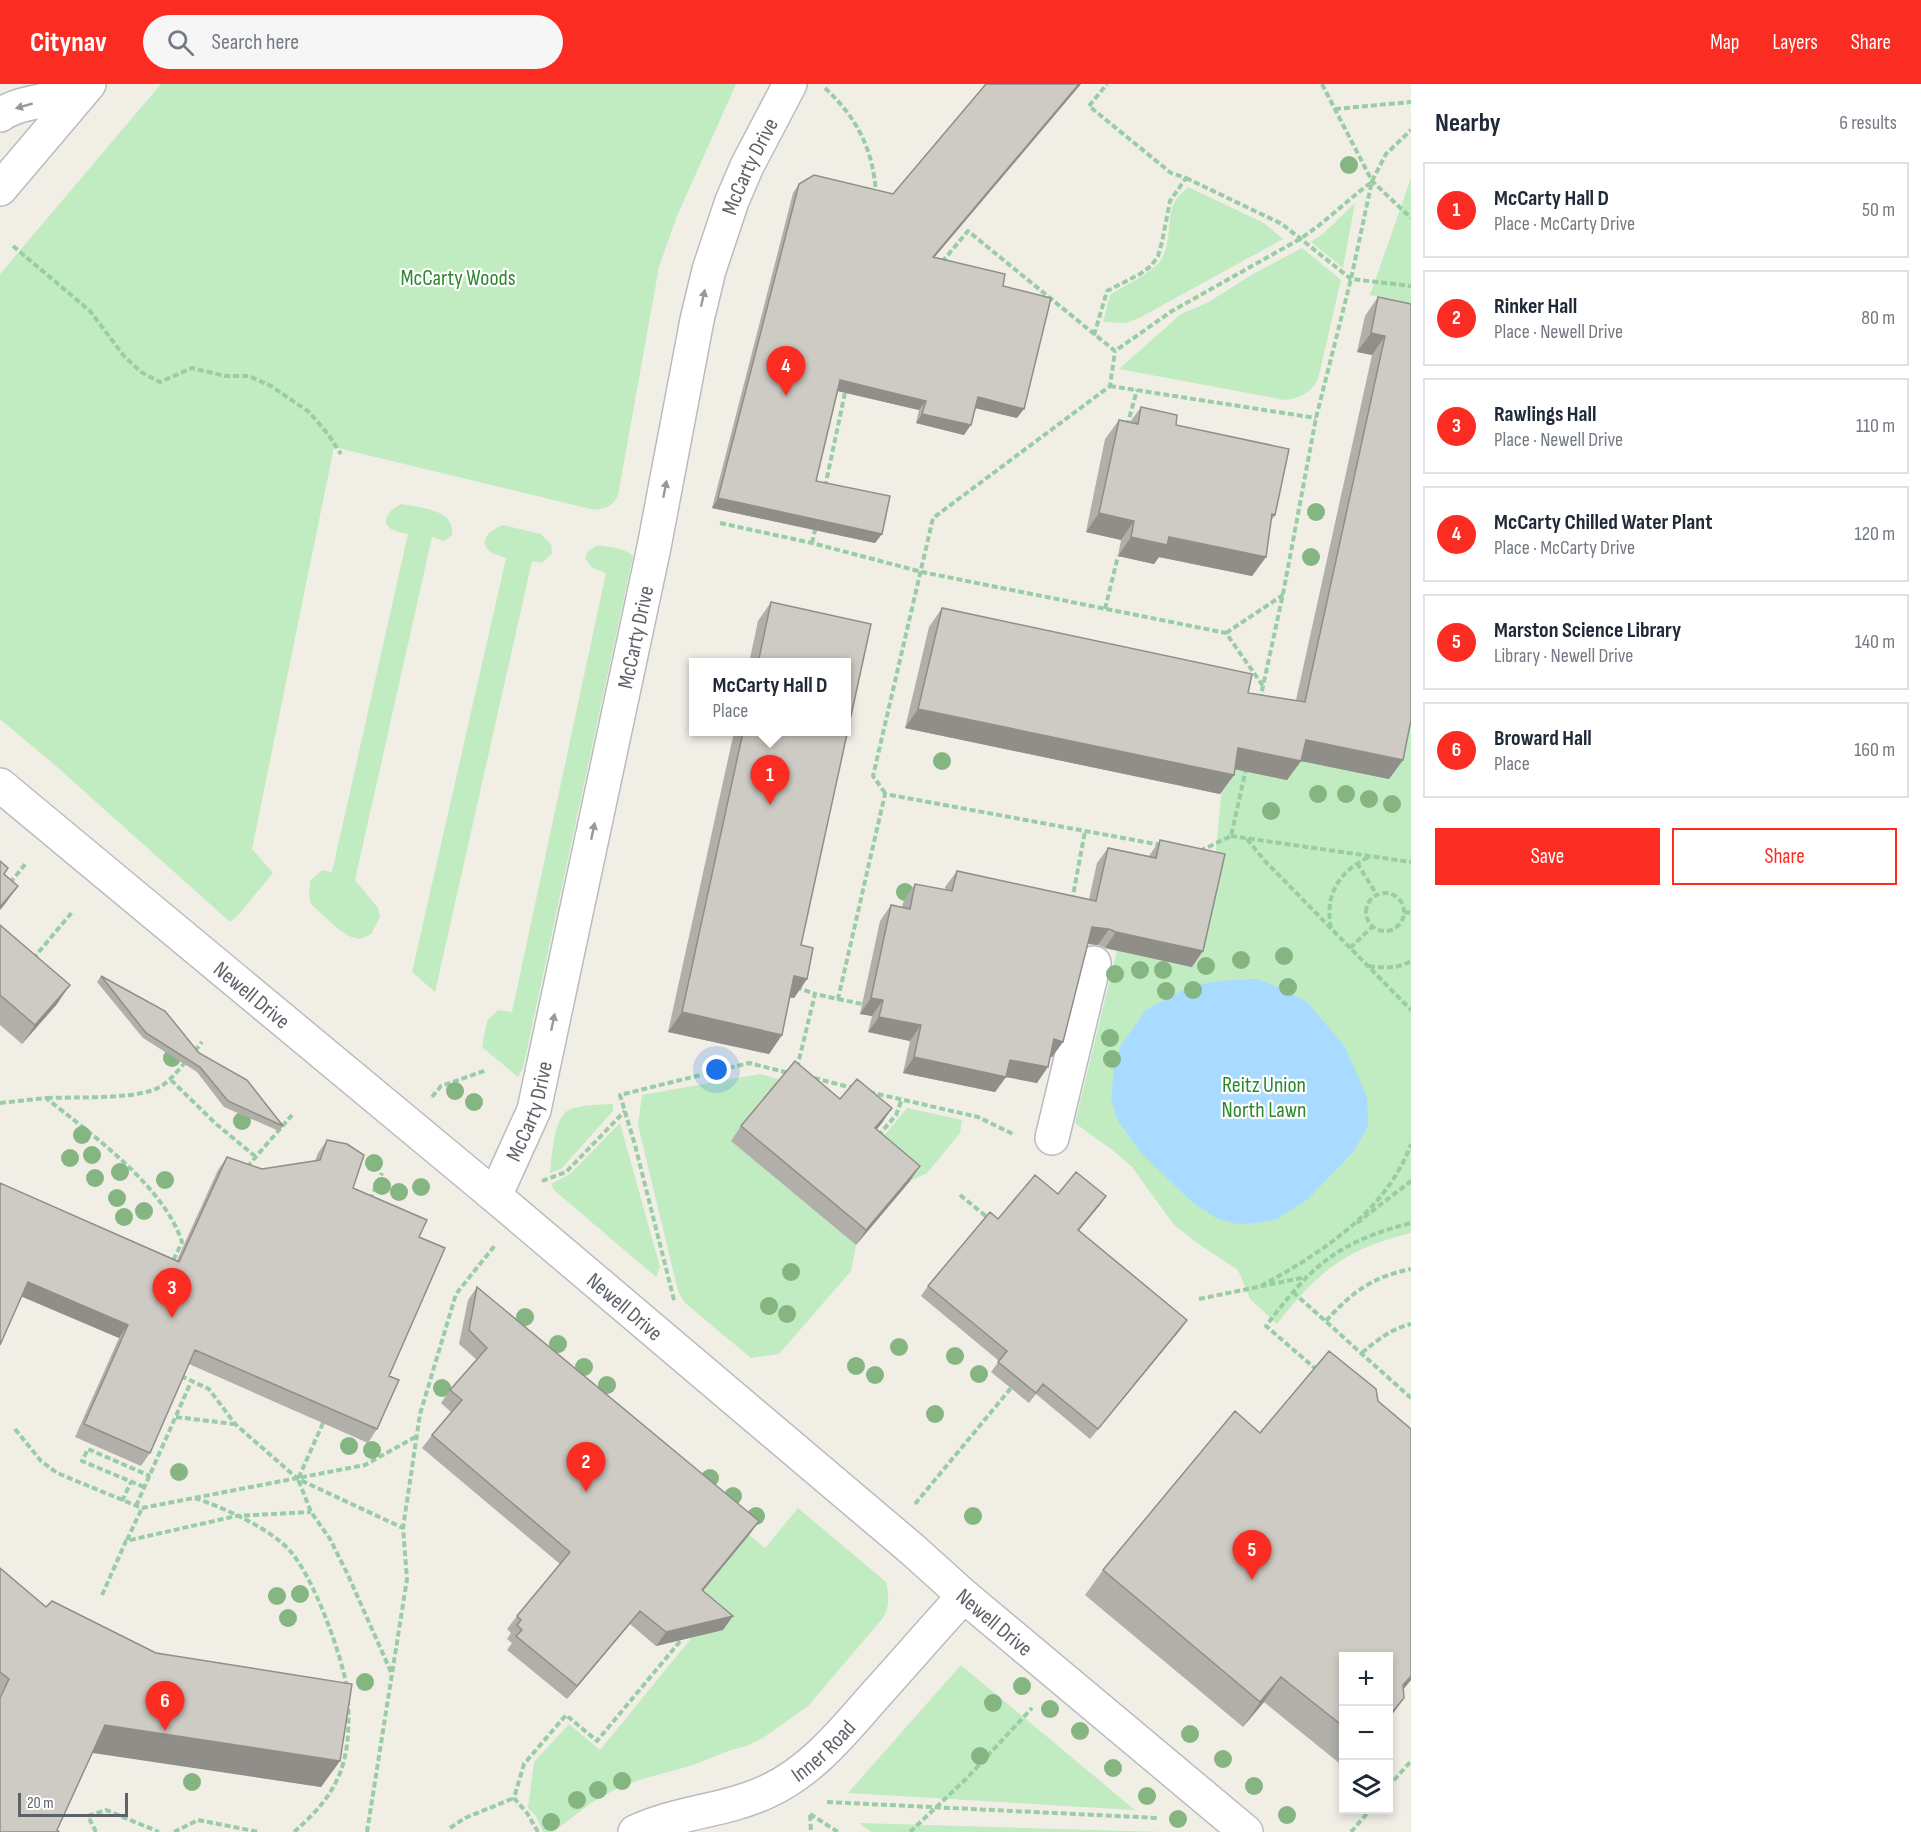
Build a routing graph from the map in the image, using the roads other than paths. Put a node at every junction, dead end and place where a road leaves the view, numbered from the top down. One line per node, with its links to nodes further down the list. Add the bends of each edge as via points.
1 (88, 84): 3 (street, one-way to 3); 4 (street)
2 (790, 84): 8 (street, McCarty Drive, one-way to 2, via 534,1110 709,270 747,166)
3 (0, 115)
4 (0, 189)
5 (0, 785): 8 (street, Newell Drive)
6 (1094, 963): 7 (street)
7 (1052, 1138)
8 (495, 1196): 9 (street, Newell Drive)
9 (964, 1596): 10 (street, Inner Road, via 822,1754 791,1777 744,1801); 11 (street, Newell Drive)
10 (635, 1832)
11 (1246, 1832)

